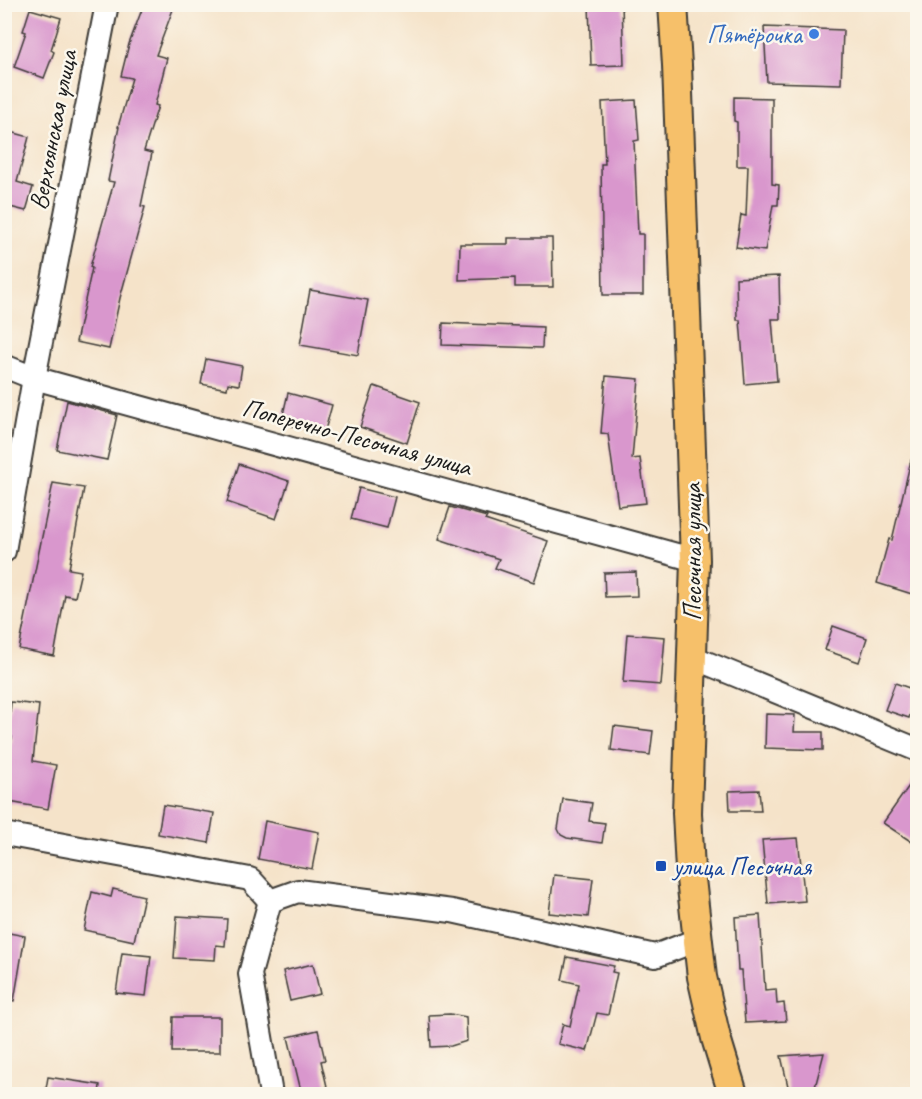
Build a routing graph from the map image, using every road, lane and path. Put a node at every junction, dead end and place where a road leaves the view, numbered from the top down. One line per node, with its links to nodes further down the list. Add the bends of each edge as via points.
1 (107, 4): 4 (street, Верхоянская улица)
2 (673, 4): 6 (main road, Песочная улица)
3 (4, 366): 4 (street, Поперечно-Песочная улица)
4 (34, 378): 5 (street, Верхоянская улица); 6 (street, Поперечно-Песочная улица)
5 (4, 551)
6 (695, 560): 7 (main road, Песочная улица)
7 (692, 657): 8 (street); 11 (main road, Песочная улица, via 687,813)
8 (918, 750)
9 (4, 834): 10 (street, via 250,879)
10 (270, 901): 11 (street, via 298,891 452,910 655,956); 12 (street, via 250,974)
11 (697, 940): 13 (main road, Песочная улица, via 716,1038)
12 (271, 1095)
13 (733, 1095)

